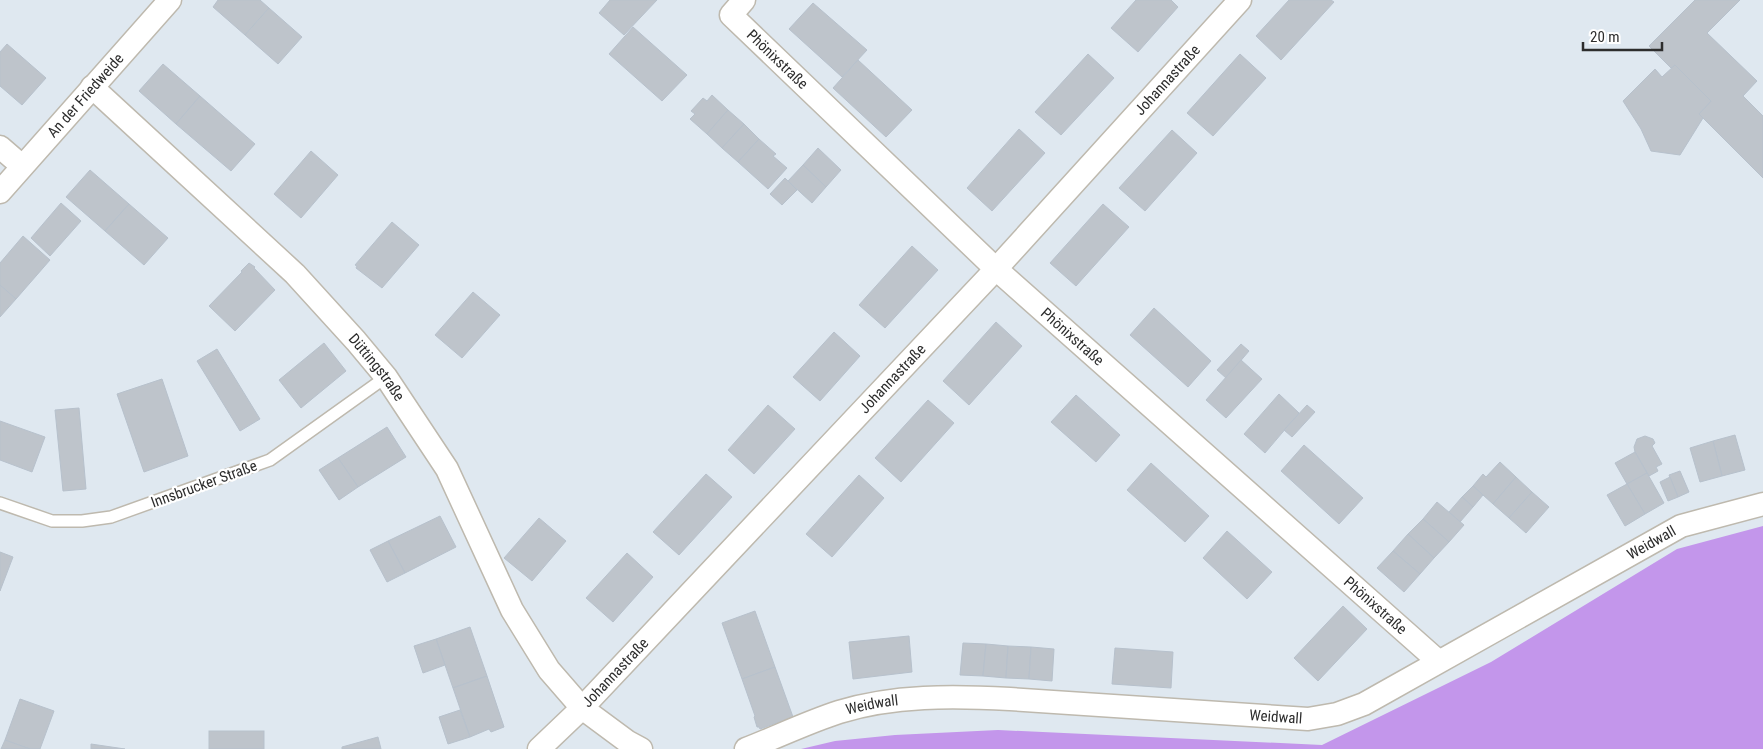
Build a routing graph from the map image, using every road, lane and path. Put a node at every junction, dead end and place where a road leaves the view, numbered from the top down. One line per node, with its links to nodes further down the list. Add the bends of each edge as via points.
1 (170, 0): 4 (street, An der Friedweide)
2 (744, 0): 8 (street, Phönixstraße, via 731,15)
3 (1240, 0): 8 (street, Johannastraße)
4 (92, 87): 6 (street, An der Friedweide); 9 (street, Düttingstraße, via 295,274)
5 (0, 147): 6 (street)
6 (22, 166): 7 (street, An der Friedweide)
7 (0, 192)
8 (996, 270): 12 (street, Phönixstraße); 13 (street, Johannastraße)
9 (386, 377): 10 (lane, Innsbrucker Straße, via 270,460 111,517 82,522 52,521); 13 (street, Düttingstraße, via 447,469 512,610 549,670)
10 (0, 503)
11 (1763, 504): 12 (street, Weidwall, via 1681,526)
12 (1438, 661): 16 (street, Weidwall, via 1364,704 1337,714 1308,719 1010,698 927,698 883,702 839,712)
13 (582, 708): 14 (street, Johannastraße); 15 (street)
14 (539, 749)
15 (641, 749)
16 (746, 749)

